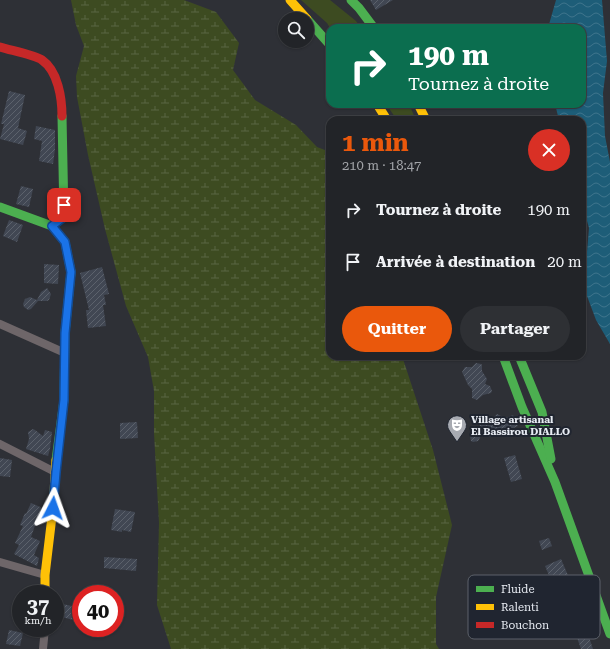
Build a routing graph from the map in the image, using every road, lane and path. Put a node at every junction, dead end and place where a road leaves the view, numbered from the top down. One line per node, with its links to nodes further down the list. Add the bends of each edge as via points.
1 (290, 0): 3 (street)
2 (351, 0): 4 (street)
3 (301, 12)
4 (371, 24)
5 (314, 27): 6 (street)
6 (326, 40)
7 (0, 47): 9 (street, via 41,59 50,68 62,102 64,217)
8 (0, 207): 9 (street)
9 (52, 226): 11 (street, via 65,242 71,272)
10 (0, 324): 11 (street)
11 (65, 353): 15 (street, via 64,400)
12 (504, 360): 16 (street)
13 (521, 360): 16 (street, via 542,412)
14 (0, 444): 15 (street)
15 (56, 472): 18 (street)
16 (555, 482): 19 (street)
17 (0, 562): 18 (street)
18 (45, 575): 20 (street)
19 (589, 575)
20 (46, 585)
21 (600, 606): 22 (street)
22 (610, 634)
23 (44, 637): 24 (street)
24 (43, 649)

